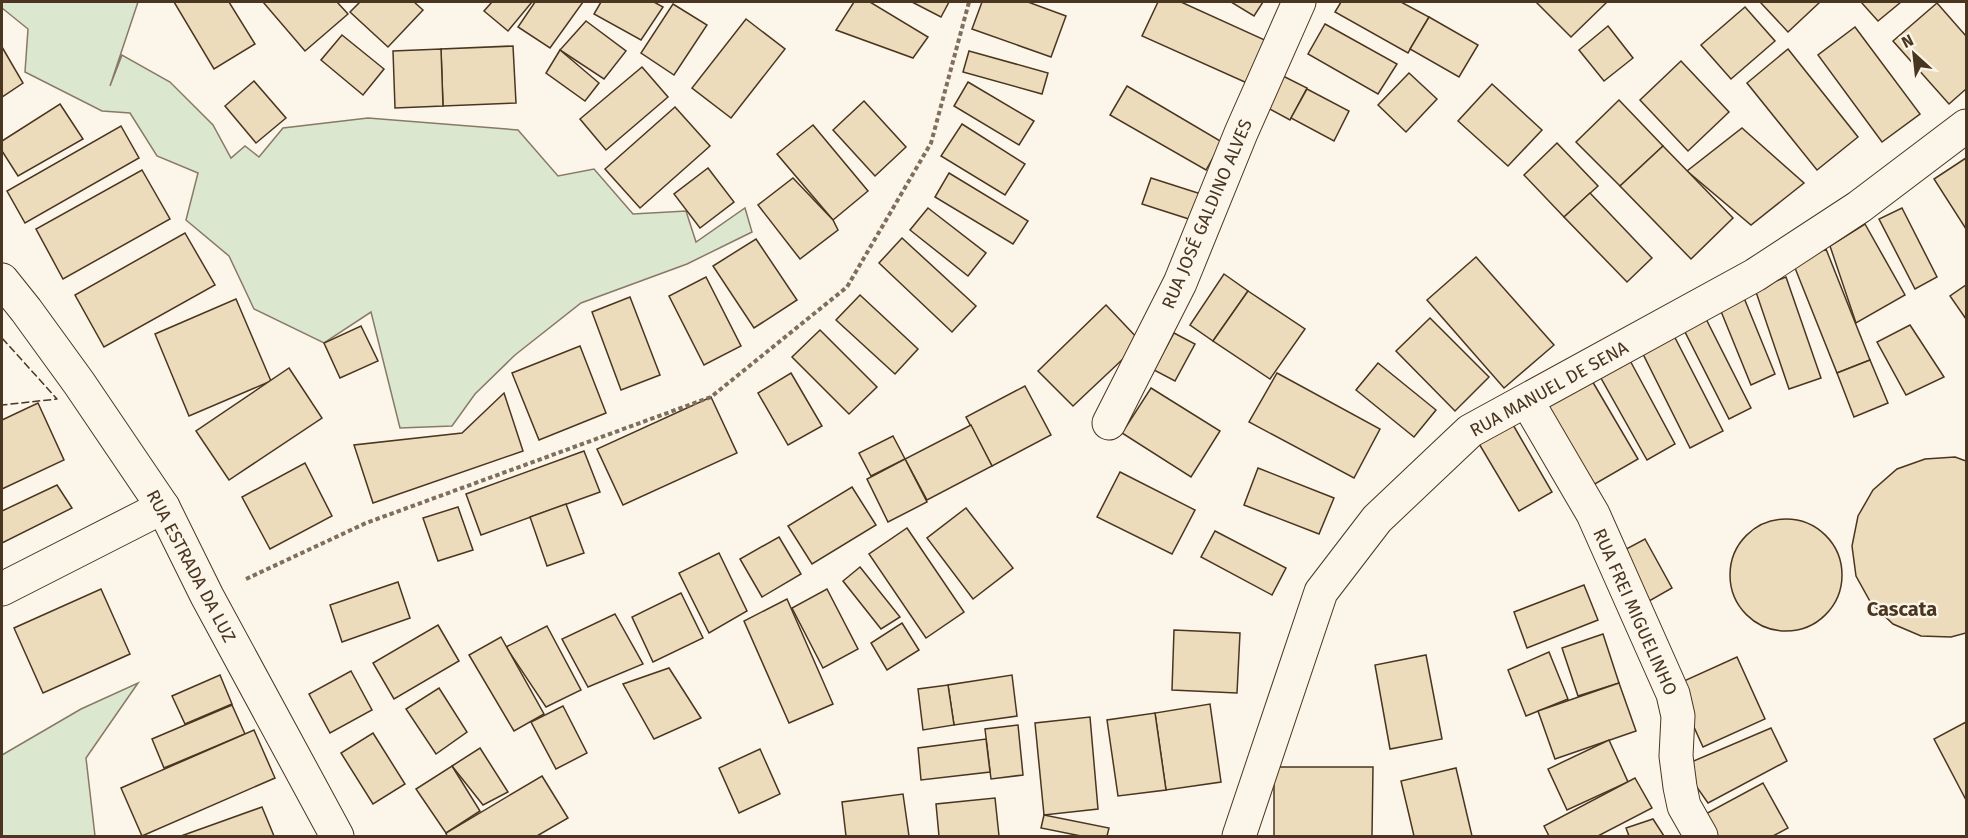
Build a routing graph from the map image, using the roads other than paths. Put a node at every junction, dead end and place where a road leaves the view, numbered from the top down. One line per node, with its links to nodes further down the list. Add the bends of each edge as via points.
1 (1299, 2): 5 (street, RUA JOSÉ GALDINO ALVES, via 1180,283)
2 (1966, 126): 4 (street, RUA MANUEL DE SENA, via 1858,207 1755,275)
3 (2, 280): 6 (street, RUA ESTRADA DA LUZ)
4 (1527, 401): 9 (street, RUA MANUEL DE SENA, via 1470,431 1377,519 1320,592); 10 (street, RUA FREI MIGUELINHO, via 1593,514 1673,694 1678,716 1676,756 1680,788 1684,806)
5 (1109, 423)
6 (164, 507): 7 (street); 8 (street, RUA ESTRADA DA LUZ, via 207,596)
7 (2, 589)
8 (337, 837)
9 (1239, 837)
10 (1701, 837)

